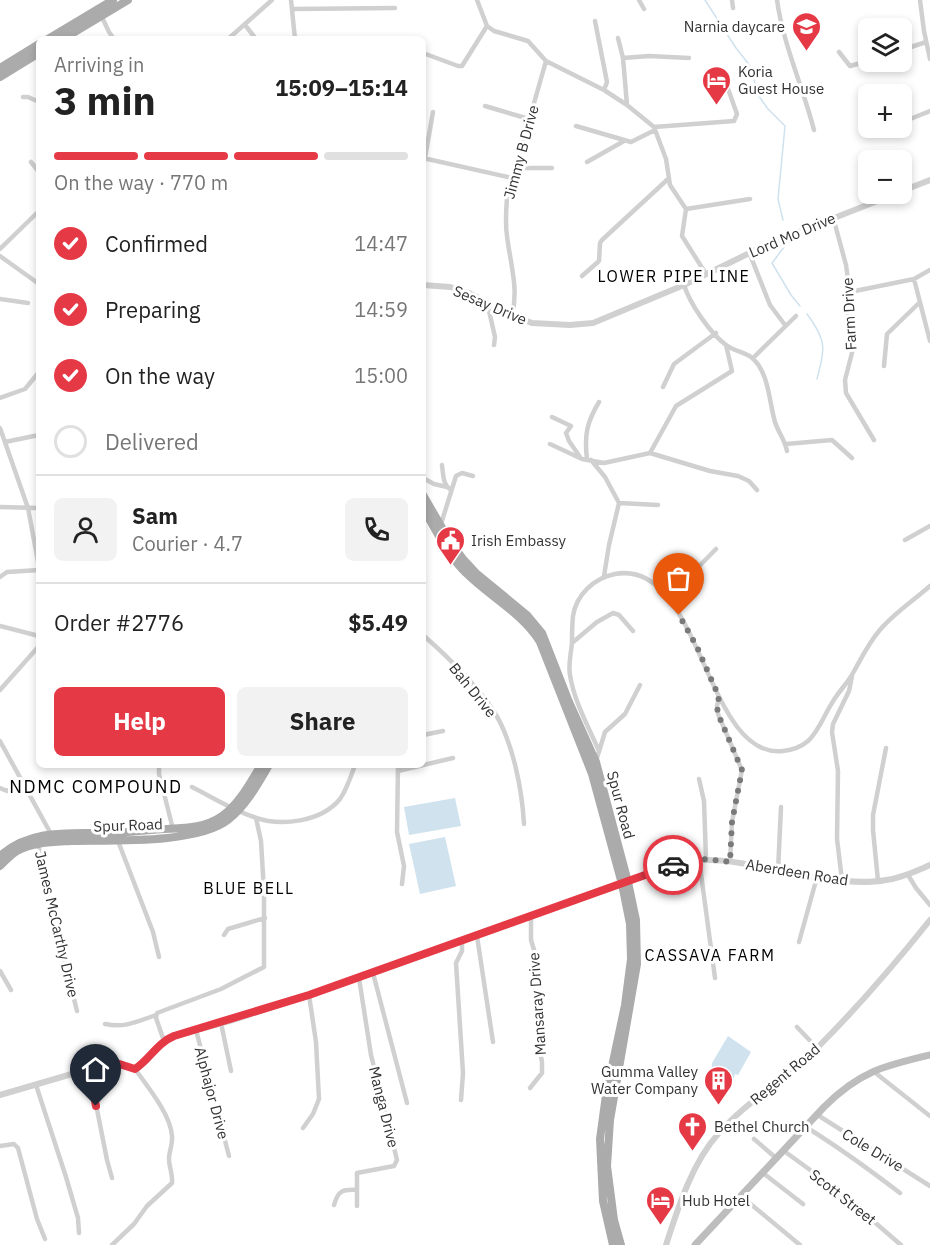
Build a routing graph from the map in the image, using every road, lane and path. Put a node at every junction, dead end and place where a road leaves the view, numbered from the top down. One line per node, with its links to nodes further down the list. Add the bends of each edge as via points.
1 (113, 0): 14 (main road)
2 (128, 0): 14 (main road)
3 (272, 0): 18 (street)
4 (291, 0): 12 (street)
5 (477, 0): 19 (street)
6 (639, 0): 13 (street)
7 (732, 0): 11 (street)
8 (777, 0): 54 (street)
9 (920, 0): 17 (street)
10 (395, 8): 12 (street)
11 (733, 8)
12 (292, 9): 27 (street)
13 (644, 9)
14 (100, 12): 20 (street); 21 (main road); 22 (main road)
15 (595, 21): 43 (street, via 607,82)
16 (930, 22): 17 (street)
17 (923, 23): 29 (street)
18 (245, 25): 25 (street); 26 (street)
19 (487, 26): 33 (street, via 462,66); 38 (street, via 528,41)
20 (109, 32): 23 (street); 24 (street)
21 (54, 36)
22 (67, 36)
23 (106, 36)
24 (112, 36)
25 (232, 36)
26 (254, 36)
27 (295, 36)
28 (618, 38): 35 (street)
29 (926, 42): 31 (street); 37 (street)
30 (36, 46): 40 (main road)
31 (912, 47)
32 (839, 52): 39 (street, via 850,66)
33 (426, 54)
34 (36, 55): 42 (main road)
35 (623, 58): 36 (street); 46 (street)
36 (689, 58)
37 (930, 59)
38 (546, 61): 43 (street); 51 (street, Jimmy B Drive)
39 (858, 64)
40 (0, 68)
41 (722, 72): 53 (street, via 736,114 734,122)
42 (0, 77)
43 (604, 90): 46 (street)
44 (23, 97): 45 (street)
45 (36, 101)
46 (627, 105): 53 (street)
47 (485, 106): 51 (street)
48 (930, 111): 50 (street)
49 (433, 112): 56 (street)
50 (912, 118)
51 (529, 119): 61 (street, Jimmy B Drive)
52 (576, 126): 55 (street)
53 (655, 129): 55 (street, via 636,141); 64 (street, via 666,159)
54 (814, 130)
55 (624, 141): 59 (street)
56 (426, 148)
57 (426, 158): 63 (street)
58 (31, 162): 60 (street)
59 (587, 162)
60 (36, 168)
61 (516, 168): 62 (street); 63 (street, Jimmy B Drive)
62 (552, 168)
63 (512, 178): 87 (street, Jimmy B Drive, via 505,214 516,295)
64 (668, 179): 69 (street); 77 (street, via 602,240 599,261)
65 (930, 180): 66 (street)
66 (912, 187)
67 (750, 199): 69 (street)
68 (868, 204): 71 (street, Lord Mo Drive)
69 (686, 209): 76 (street, via 682,237)
70 (36, 214): 72 (street)
71 (833, 217): 73 (street, Lord Mo Drive); 82 (street, Farm Drive)
72 (0, 249)
73 (749, 252): 76 (street, Lord Mo Drive); 90 (street, via 770,305)
74 (0, 256): 79 (street)
75 (930, 270): 78 (street)
76 (706, 274): 81 (street, Lord Mo Drive)
77 (582, 276)
78 (914, 279): 82 (street); 86 (street)
79 (36, 282)
80 (426, 285): 84 (street, Sesay Drive, via 450,287)
81 (684, 285): 89 (street, Lord Mo Drive); 91 (street, via 693,308)
82 (850, 292): 104 (street, Farm Drive, via 848,314 854,345 845,384 849,399)
83 (0, 299): 85 (street)
84 (487, 302): 87 (street, Sesay Drive); 93 (street)
85 (28, 303)
86 (919, 303): 92 (street); 96 (street, via 887,334)
87 (512, 315): 89 (street, Sesay Drive, via 532,323)
88 (796, 316): 90 (street)
89 (592, 323)
90 (785, 325): 95 (street)
91 (716, 333): 94 (street); 98 (street, via 674,364)
92 (930, 341)
93 (494, 345)
94 (726, 345): 95 (street); 109 (street, via 732,371 676,406)
95 (753, 358): 107 (street, via 766,382 775,423)
96 (884, 366)
97 (36, 376): 99 (street, via 25,389)
98 (663, 387)
99 (0, 398)
100 (599, 402): 111 (street, via 584,437)
101 (552, 417): 111 (street, via 571,426 566,434 569,441)
102 (0, 428): 105 (street)
103 (36, 436): 105 (street)
104 (874, 440)
105 (5, 442): 121 (street)
106 (550, 444): 111 (street)
107 (786, 444): 108 (street); 110 (street, via 832,440)
108 (787, 451)
109 (650, 453): 111 (street, via 614,462); 116 (street, via 738,476)
110 (852, 458)
111 (587, 459): 118 (street, via 605,477)
112 (442, 465): 115 (street)
113 (473, 476): 115 (street, via 458,473)
114 (426, 480): 115 (street)
115 (449, 488): 124 (street)
116 (757, 490)
117 (426, 500): 124 (main road, Spur Road)
118 (619, 503): 119 (street); 130 (street)
119 (658, 504)
120 (0, 507): 121 (street)
121 (28, 508): 122 (street); 128 (street)
122 (36, 508)
123 (426, 513): 134 (main road, Spur Road, via 465,573)
124 (441, 525): 134 (main road, Spur Road, via 476,573)
125 (930, 526): 126 (street)
126 (905, 540)
127 (716, 549): 133 (street)
128 (36, 552)
129 (36, 568): 131 (street, via 7,572)
130 (604, 576): 133 (street, via 643,576); 139 (street, via 575,605)
131 (0, 577)
132 (930, 586): 141 (street, via 880,630)
133 (668, 598): 144 (street, via 688,630)
134 (524, 618): 151 (main road, Spur Road, via 542,633); 180 (main road, Spur Road, via 540,642 589,765)
135 (0, 626): 137 (street)
136 (633, 631): 139 (street, via 613,613)
137 (36, 635)
138 (426, 637): 165 (street, Bah Drive, via 488,703 502,727 521,793)
139 (572, 643): 149 (street, via 572,686)
140 (36, 649): 143 (street)
141 (852, 676): 144 (street, via 808,741 781,751 747,738); 178 (street, via 832,732 838,771 837,839)
142 (640, 685): 149 (street, via 625,714 605,732)
143 (0, 690)
144 (719, 697): 172 (street, via 718,714 742,770 732,822)
145 (443, 731): 146 (street)
146 (426, 734)
147 (0, 741): 159 (street)
148 (886, 748): 179 (street, via 873,815)
149 (599, 751): 151 (street)
150 (453, 758): 152 (street)
151 (596, 762): 180 (main road, Spur Road)
152 (426, 763)
153 (159, 768): 166 (street)
154 (259, 768): 163 (main road, Spur Road)
155 (267, 768): 163 (main road, Spur Road)
156 (354, 768): 164 (street, via 341,797 320,814 290,821)
157 (398, 768): 181 (street)
158 (699, 779): 171 (street, via 704,801)
159 (23, 782): 161 (street, via 7,791); 167 (street)
160 (192, 787): 163 (street)
161 (0, 788)
162 (781, 807): 175 (street)
163 (236, 809): 164 (street); 166 (main road, Spur Road, via 198,827); 168 (main road, Spur Road, via 227,821 199,833 175,837)
164 (256, 818): 184 (street)
165 (524, 824)
166 (173, 829): 168 (main road, Spur Road)
167 (51, 834): 168 (main road, Spur Road); 169 (main road, Spur Road)
168 (117, 836): 169 (main road, Spur Road); 190 (street)
169 (38, 840): 170 (main road, Spur Road, via 14,845); 174 (main road, Spur Road); 197 (street, James McCarthy Drive)
170 (0, 856)
171 (703, 859): 172 (street, Aberdeen Road); 180 (street, Aberdeen Road); 194 (street)
172 (730, 862): 175 (street, Aberdeen Road)
173 (930, 865): 176 (street, Aberdeen Road)
174 (0, 866)
175 (778, 871): 177 (street, Aberdeen Road)
176 (908, 875): 179 (street, Aberdeen Road); 182 (street)
177 (817, 877): 178 (street, Aberdeen Road); 189 (street)
178 (842, 880): 179 (street, Aberdeen Road)
179 (878, 881)
180 (625, 883): 183 (street, Aberdeen Road); 234 (main road, Spur Road, via 632,941 628,1006 606,1095 600,1139 602,1191)
181 (402, 884)
182 (930, 905)
183 (531, 916): 187 (street, Aberdeen Road); 212 (street, Mansaray Drive, via 542,1072)
184 (265, 918): 186 (street, via 228,929); 198 (street, via 262,969)
185 (930, 920): 205 (street, Regent Road, via 872,992)
186 (224, 935)
187 (477, 936): 188 (street, Aberdeen Road); 204 (street)
188 (462, 942): 192 (street, Aberdeen Road); 214 (street, via 456,963)
189 (799, 942)
190 (159, 957)
191 (0, 971): 195 (street)
192 (373, 973): 193 (street, Aberdeen Road); 215 (street)
193 (359, 978): 196 (street, Aberdeen Road); 228 (street, Manga Drive, via 371,1055 397,1161 394,1166 357,1173)
194 (715, 978)
195 (11, 990)
196 (309, 995): 199 (street, Aberdeen Road); 219 (street, via 319,1099)
197 (77, 1011)
198 (156, 1015): 200 (street, via 125,1026); 203 (street)
199 (221, 1023): 202 (street, Aberdeen Road); 209 (street)
200 (105, 1024)
201 (797, 1027): 205 (street)
202 (196, 1030): 203 (street, Aberdeen Road); 223 (street, Alphajor Drive)
203 (164, 1041): 208 (street)
204 (494, 1042)
205 (817, 1048): 240 (street, Regent Road, via 717,1136 681,1199)
206 (930, 1055): 210 (main road)
207 (89, 1069): 208 (street, via 113,1062); 211 (street); 226 (street)
208 (135, 1069): 237 (street, via 172,1132 169,1156 173,1179)
209 (231, 1071)
210 (872, 1071): 216 (main road, via 846,1086); 217 (street)
211 (36, 1085): 213 (street); 235 (street, via 78,1218)
212 (530, 1088)
213 (0, 1095)
214 (461, 1100)
215 (407, 1103)
216 (816, 1114): 218 (main road); 227 (street, Cole Drive)
217 (930, 1116)
218 (806, 1127): 222 (main road); 229 (street)
219 (303, 1128)
220 (754, 1139): 224 (street)
221 (0, 1146): 236 (street, via 11,1143 18,1148)
222 (784, 1151): 224 (main road); 243 (street, Scott Street, via 835,1188)
223 (229, 1156)
224 (776, 1158): 225 (main road)
225 (762, 1173): 230 (main road); 231 (street)
226 (112, 1178)
227 (930, 1186)
228 (357, 1190): 232 (street, via 337,1193); 233 (street)
229 (900, 1193)
230 (741, 1196): 241 (main road); 242 (street)
231 (803, 1204)
232 (334, 1205)
233 (357, 1206)
234 (612, 1231): 238 (main road, Spur Road); 239 (main road, Spur Road)
235 (79, 1233)
236 (45, 1239)
237 (112, 1245)
238 (613, 1245)
239 (621, 1245)
240 (666, 1245)
241 (695, 1245)
242 (800, 1245)
243 (901, 1245)

